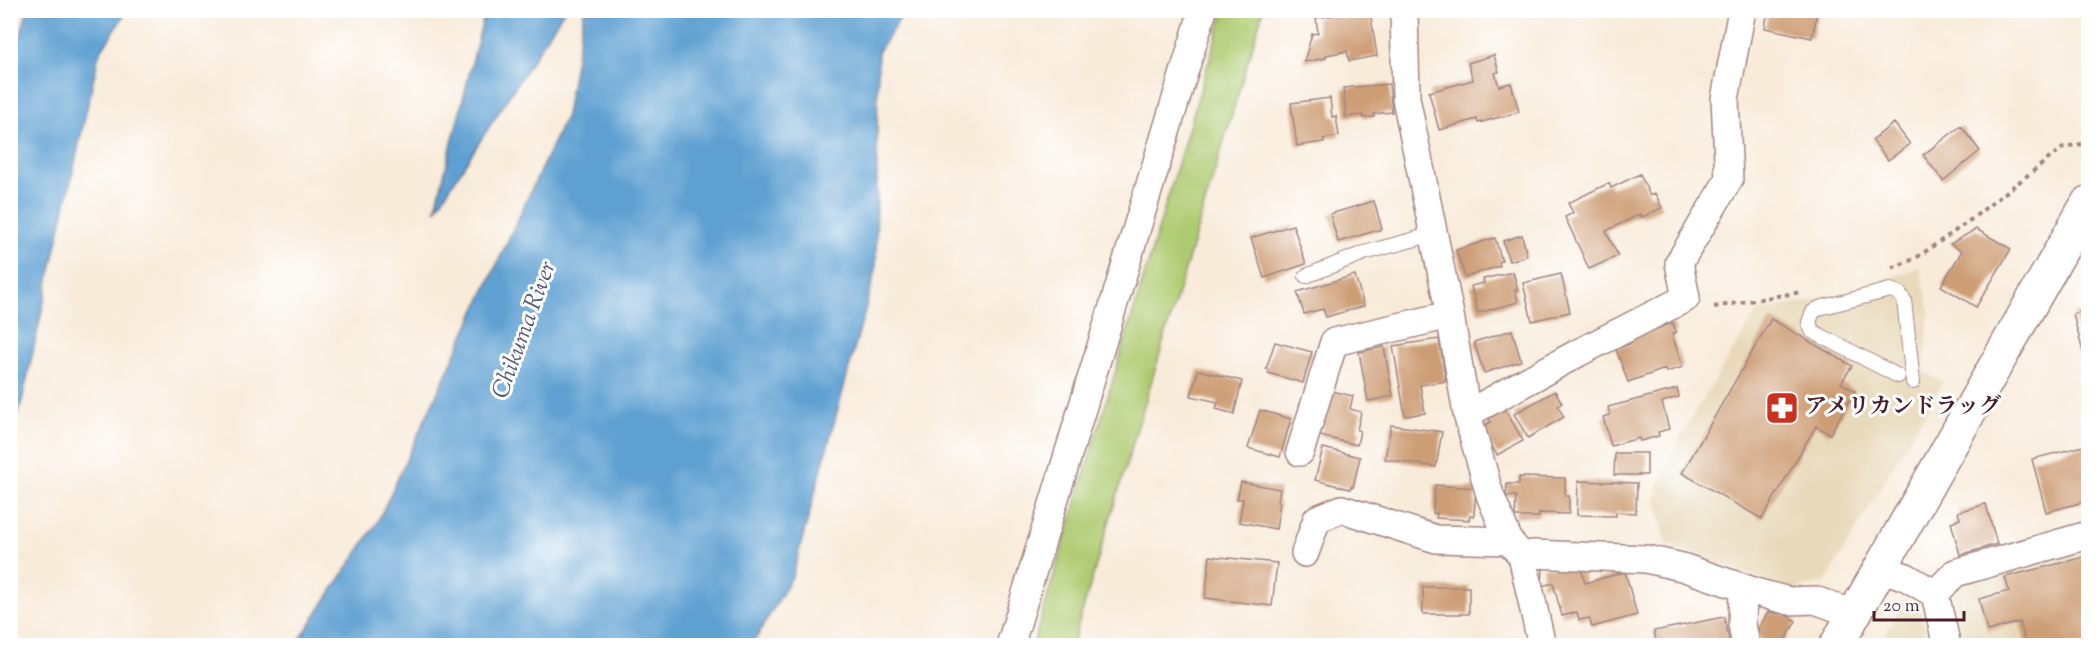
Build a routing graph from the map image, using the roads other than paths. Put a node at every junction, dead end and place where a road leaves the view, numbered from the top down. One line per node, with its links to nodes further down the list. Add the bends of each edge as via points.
1 (1203, 10): 19 (street)
2 (1404, 10): 5 (street, via 1406,98)
3 (1742, 10): 10 (street, via 1725,99 1729,179 1679,263 1686,298)
4 (2088, 203): 15 (street)
5 (1434, 234): 6 (lane, via 1364,253); 7 (street)
6 (1306, 276)
7 (1450, 315): 10 (street); 11 (street, via 1334,342)
8 (1898, 376): 9 (lane, via 1812,331 1809,322 1813,312 1890,290 1899,293 1904,300)
9 (1913, 382)
10 (1467, 414): 13 (street, via 1490,495)
11 (1300, 452)
12 (2088, 535): 17 (street, via 1955,573)
13 (1516, 548): 14 (street, via 1436,539 1342,509 1317,519); 16 (street, via 1533,554 1646,559); 20 (street)
14 (1305, 553)
15 (1880, 568): 17 (street); 18 (street)
16 (1743, 589): 18 (street, via 1790,601 1815,600); 21 (street)
17 (1935, 594): 23 (street)
18 (1854, 614): 22 (street)
19 (1010, 645)
20 (1542, 645)
21 (1746, 645)
22 (1836, 645)
23 (1947, 645)

